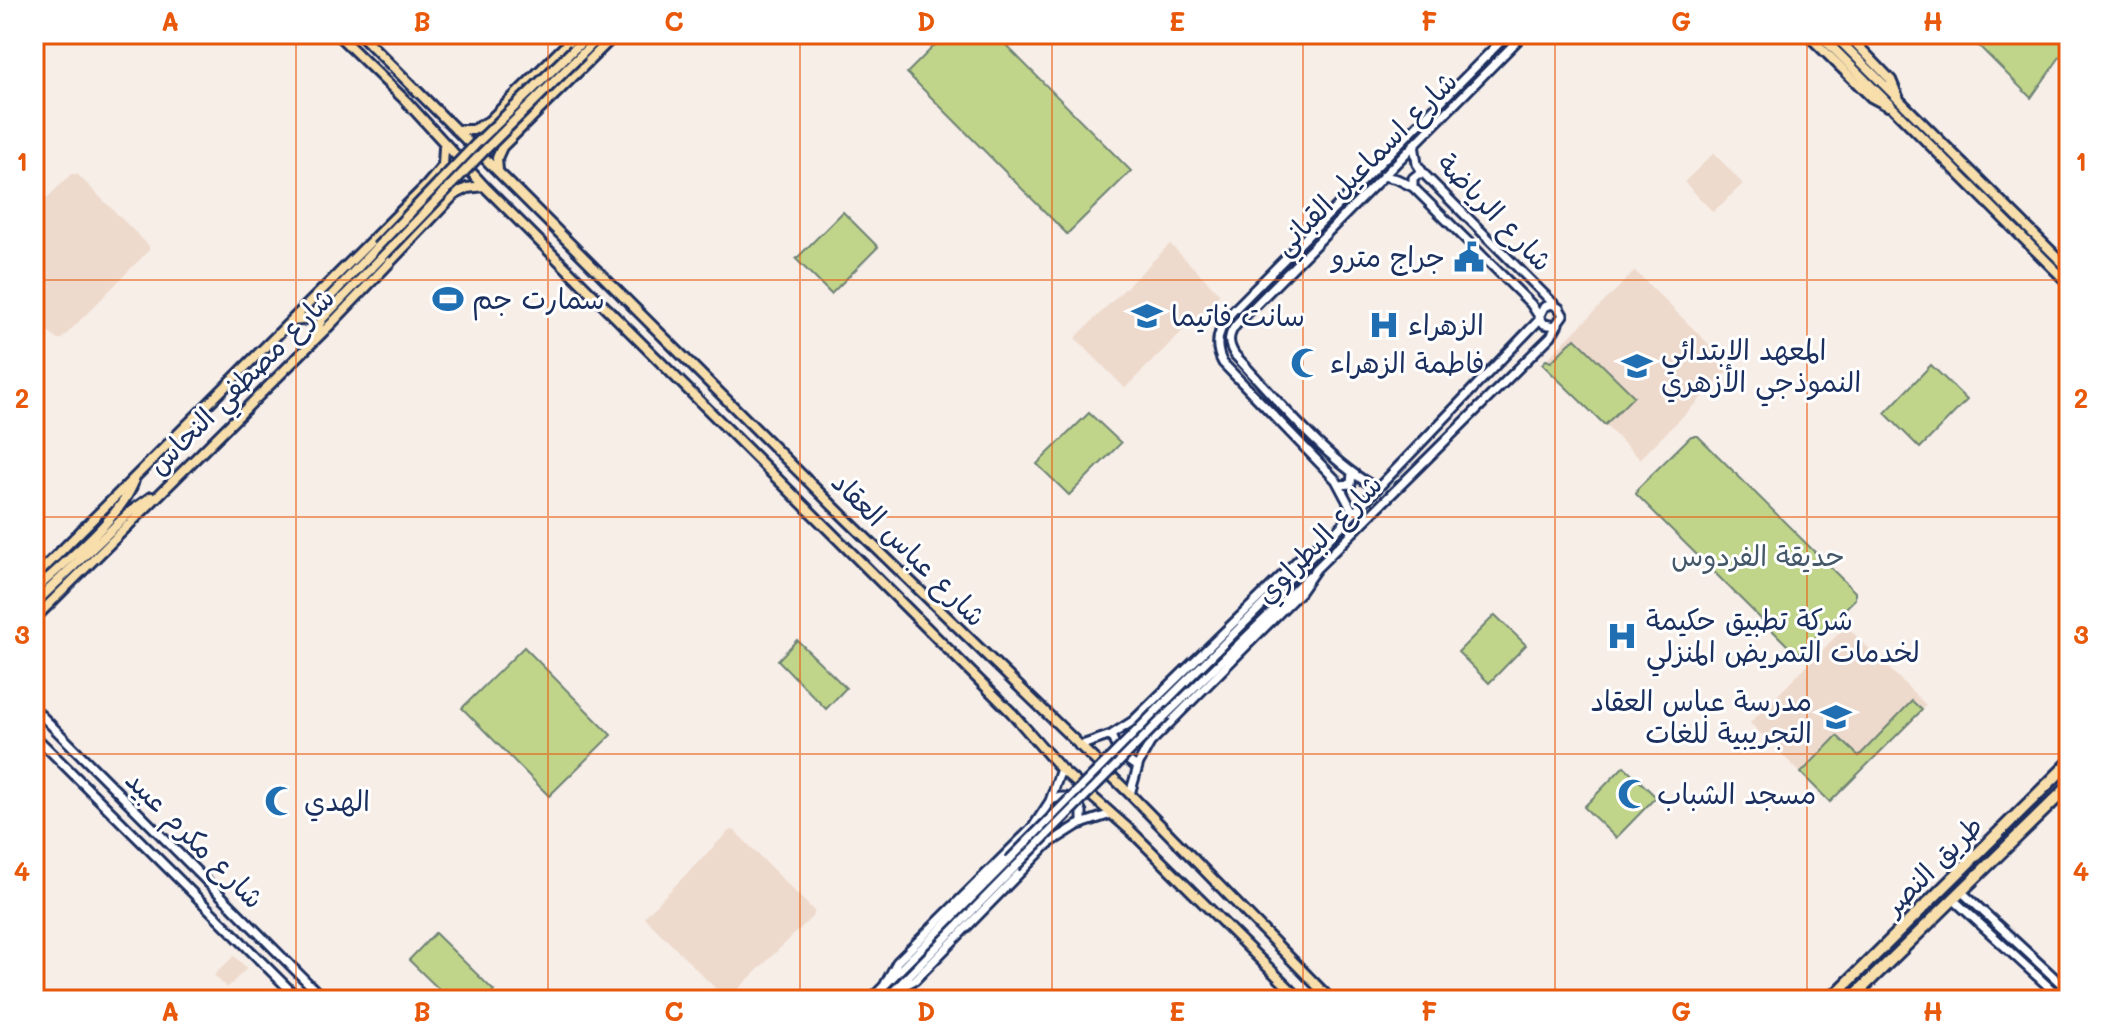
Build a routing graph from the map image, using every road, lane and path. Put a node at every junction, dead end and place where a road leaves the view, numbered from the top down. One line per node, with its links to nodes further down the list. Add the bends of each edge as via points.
1 (337, 34): 19 (main road, شارع عباس العقاد)
2 (360, 34): 17 (main road, شارع عباس العقاد)
3 (577, 34): 15 (main road)
4 (590, 34): 13 (main road)
5 (602, 34): 13 (main road)
6 (616, 34): 16 (main road)
7 (1508, 34): 31 (street, شارع اسماعيل القباني)
8 (1524, 34): 20 (street, شارع اسماعيل القباني)
9 (1807, 34): 14 (main road, via 1871,97)
10 (1819, 34): 14 (main road)
11 (1833, 34): 14 (main road)
12 (1847, 34): 14 (main road, via 1891,80)
13 (578, 52): 37 (main road, bridge, via 476,144 314,314); 39 (main road, bridge, via 322,319)
14 (1896, 104): 33 (main road); 34 (main road)
15 (499, 110): 16 (main road, via 505,124); 17 (main road, via 478,128)
16 (522, 127): 23 (main road, via 500,151)
17 (456, 130): 18 (main road, شارع عباس العقاد)
18 (466, 140): 21 (main road, via 462,150); 22 (main road, شارع عباس العقاد)
19 (443, 142): 21 (main road, شارع عباس العقاد); 27 (main road, شارع مصطفي النحاس, via 443,166)
20 (1414, 144): 24 (street, شارع الرياضة); 26 (street, شارع اسماعيل القباني)
21 (452, 153): 25 (main road, شارع عباس العقاد)
22 (488, 161): 23 (main road, شارع عباس العقاد); 25 (main road)
23 (498, 171): 55 (main road, شارع عباس العقاد)
24 (1424, 174): 29 (street, via 1413,178); 35 (street, شارع الرياضة)
25 (473, 175): 28 (main road, شارع عباس العقاد)
26 (1383, 176): 29 (street, شارع الرياضة); 32 (street, شارع اسماعيل القباني)
27 (426, 186): 30 (main road, via 442,193); 37 (main road, شارع مصطفي النحاس)
28 (484, 186): 30 (main road, شارع مصطفي النحاس, via 463,190); 58 (main road, شارع عباس العقاد, via 980,681)
29 (1413, 187): 36 (street, شارع الرياضة)
30 (443, 207): 39 (main road, شارع مصطفي النحاس)
31 (1299, 244): 32 (street); 42 (street, شارع اسماعيل القباني, via 1223,323 1217,343 1223,363)
32 (1307, 253): 40 (street, شارع اسماعيل القباني, via 1237,324 1229,342 1235,355)
33 (2069, 269)
34 (2069, 284)
35 (1555, 305): 36 (street, via 1544,307); 38 (street, via 1563,315)
36 (1540, 317): 38 (street, via 1549,327); 43 (street, شارع البطراوي)
37 (291, 321): 41 (main road, شارع مصطفي النحاس)
38 (1558, 324): 47 (street, شارع البطراوي)
39 (310, 344): 44 (main road, شارع مصطفي النحاس)
40 (1352, 473): 42 (street, via 1351,484); 43 (street)
41 (134, 479): 48 (main road, شارع مصطفي النحاس); 49 (main road, via 117,510)
42 (1340, 485): 45 (street)
43 (1377, 488): 45 (street, شارع البطراوي)
44 (158, 495): 50 (main road, via 130,512); 51 (main road, شارع مصطفي النحاس)
45 (1353, 512): 46 (street, شارع البطراوي)
46 (1326, 542): 54 (street, شارع البطراوي, via 1306,552 1141,714); 67 (street, bridge)
47 (1316, 569): 57 (street, شارع البطراوي, via 1300,592 1150,743); 69 (street, bridge)
48 (34, 578)
49 (34, 591)
50 (34, 604)
51 (34, 619)
52 (34, 708): 71 (street, شارع مكرم عبيد)
53 (34, 735): 70 (street, شارع مكرم عبيد)
54 (1111, 735): 55 (street, شارع البطراوي); 57 (street, via 1119,754)
55 (1079, 746): 60 (main road, شارع عباس العقاد)
56 (2069, 763): 76 (highway, طريق النصر)
57 (1137, 767): 60 (street, شارع البطراوي)
58 (1061, 769): 61 (street); 62 (main road, شارع عباس العقاد)
59 (2069, 786): 64 (highway, طريق النصر)
60 (1130, 794): 75 (main road, شارع عباس العقاد)
61 (1050, 801): 63 (street, via 1076,801); 67 (street, via 1024,836 897,962)
62 (1111, 814): 63 (street); 74 (main road, شارع عباس العقاد)
63 (1082, 824): 69 (street, via 1040,851 915,980)
64 (1958, 896): 65 (street); 66 (street); 77 (highway, طريق النصر)
65 (2009, 937): 66 (street); 68 (street)
66 (2002, 945): 78 (street)
67 (885, 984): 72 (street)
68 (2069, 991)
69 (892, 992): 73 (street)
70 (300, 1000)
71 (325, 1000)
72 (870, 1000)
73 (885, 1000)
74 (1301, 1000)
75 (1331, 1000)
76 (1830, 1000)
77 (1850, 1000)
78 (2063, 1000)

